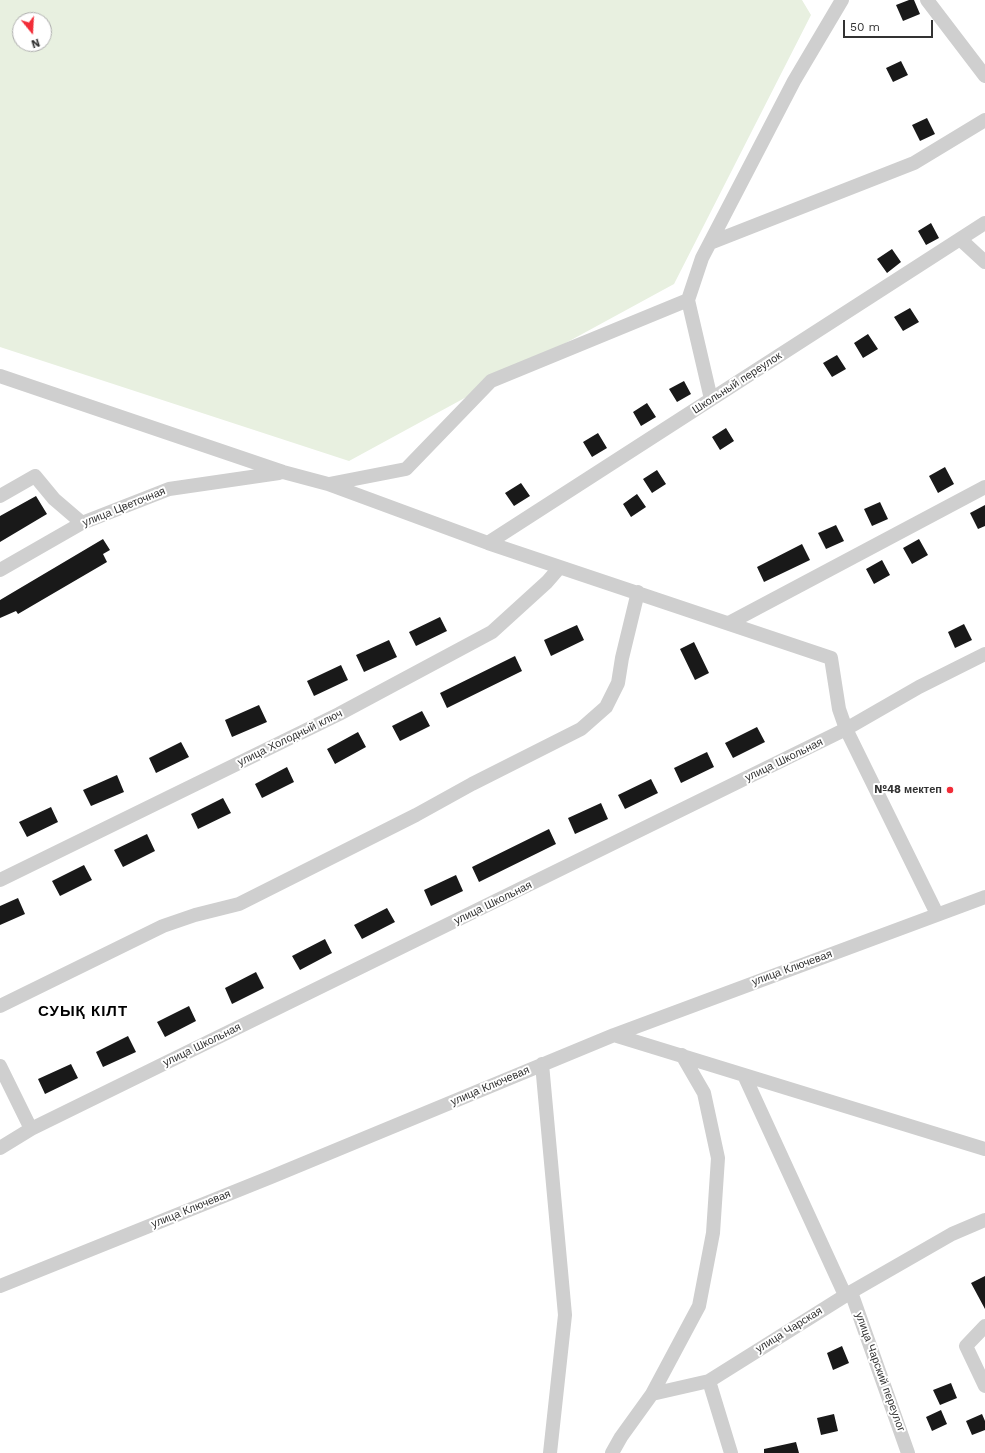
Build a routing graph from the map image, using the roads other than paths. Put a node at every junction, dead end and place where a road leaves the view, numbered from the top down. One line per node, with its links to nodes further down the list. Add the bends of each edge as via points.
1 (842, 0): 7 (street, via 794,81)
2 (927, 0): 3 (street)
3 (985, 76)
4 (985, 120): 7 (street, via 914,162)
5 (985, 223): 6 (street, Школьный переулок)
6 (960, 239): 8 (street); 11 (street, Школьный переулок)
7 (710, 243): 9 (street, via 702,258)
8 (985, 262)
9 (688, 300): 11 (street); 13 (street, via 491,381 406,469)
10 (0, 376): 12 (street)
11 (711, 399): 17 (street, Школьный переулок)
12 (283, 472): 13 (street); 16 (street, улица Цветочная, via 169,489)
13 (328, 484): 17 (street)
14 (985, 487): 21 (street)
15 (1, 492): 16 (street, via 35,476 54,499)
16 (82, 523): 19 (street, улица Цветочная)
17 (488, 543): 18 (street)
18 (560, 567): 20 (street); 24 (street, улица Холодный ключ, via 492,632 339,714)
19 (0, 570)
20 (638, 592): 21 (street); 27 (street, via 618,683 606,707 581,729 245,901 163,926)
21 (729, 623): 23 (street, via 831,658 839,709)
22 (985, 654): 23 (street, улица Школьная, via 919,687)
23 (846, 729): 26 (street); 33 (street, улица Школьная)
24 (0, 880)
25 (985, 897): 26 (street, улица Ключевая)
26 (937, 914): 28 (street, улица Ключевая)
27 (0, 1006)
28 (614, 1035): 29 (street); 30 (street, улица Ключевая)
29 (682, 1055): 32 (street); 42 (street, via 704,1093 718,1158 713,1233 699,1306)
30 (542, 1064): 37 (street, улица Ключевая); 43 (street, via 564,1315)
31 (0, 1066): 33 (street)
32 (744, 1075): 35 (street); 38 (street, улица Чарский переулог)
33 (31, 1129): 34 (street, улица Школьная)
34 (0, 1148)
35 (985, 1149)
36 (985, 1220): 38 (street, улица Чарская, via 952,1234)
37 (0, 1286)
38 (848, 1294): 40 (street, улица Чарская); 46 (street, улица Чарский переулог)
39 (985, 1326): 41 (street, via 966,1346)
40 (708, 1381): 42 (street, улица Чарская); 45 (street)
41 (985, 1386)
42 (652, 1394): 44 (street)
43 (550, 1453)
44 (612, 1453)
45 (731, 1453)
46 (908, 1453)

